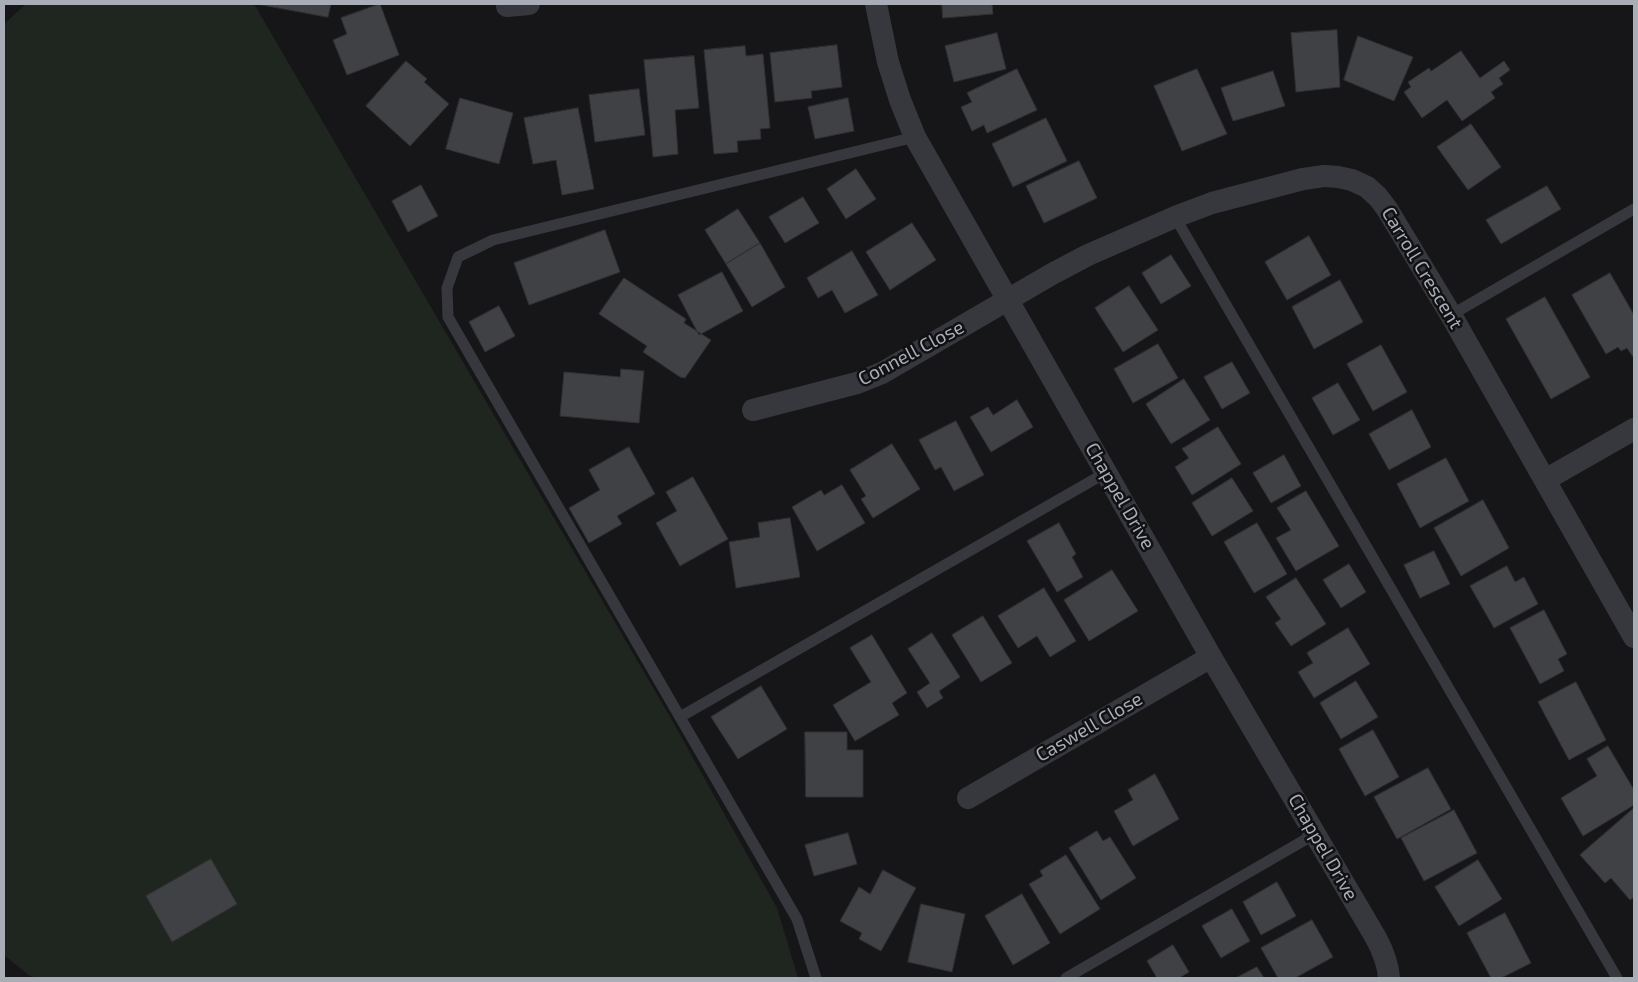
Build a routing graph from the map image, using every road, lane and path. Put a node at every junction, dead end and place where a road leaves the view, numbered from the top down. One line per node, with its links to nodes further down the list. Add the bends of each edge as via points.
1 (529, 4): 3 (street)
2 (876, 4): 4 (street, Chappel Drive, via 888,62)
3 (507, 6)
4 (915, 137): 7 (street, Chappel Drive); 15 (lane, via 494,240 458,257 447,288 448,317)
5 (1634, 209): 8 (lane)
6 (1175, 217): 7 (street, Carroll Crescent, via 1088,255); 8 (street, Carroll Crescent, via 1212,203 1303,179 1324,176 1352,180 1367,187 1387,209); 21 (lane)
7 (1007, 301): 9 (street, Connell Close, via 882,373); 11 (street, Chappel Drive)
8 (1452, 315): 12 (street, Carroll Crescent)
9 (753, 410)
10 (1634, 429): 12 (street)
11 (1107, 472): 14 (street, Chappel Drive); 15 (lane)
12 (1545, 480): 13 (street, Carroll Crescent)
13 (1634, 637)
14 (1211, 656): 16 (street, Caswell Close); 17 (street, Chappel Drive)
15 (680, 716): 18 (lane, via 797,919)
16 (968, 798)
17 (1315, 834): 19 (lane); 20 (street, Chappel Drive, via 1376,938)
18 (816, 978)
19 (1066, 978)
20 (1389, 978)
21 (1617, 978)

